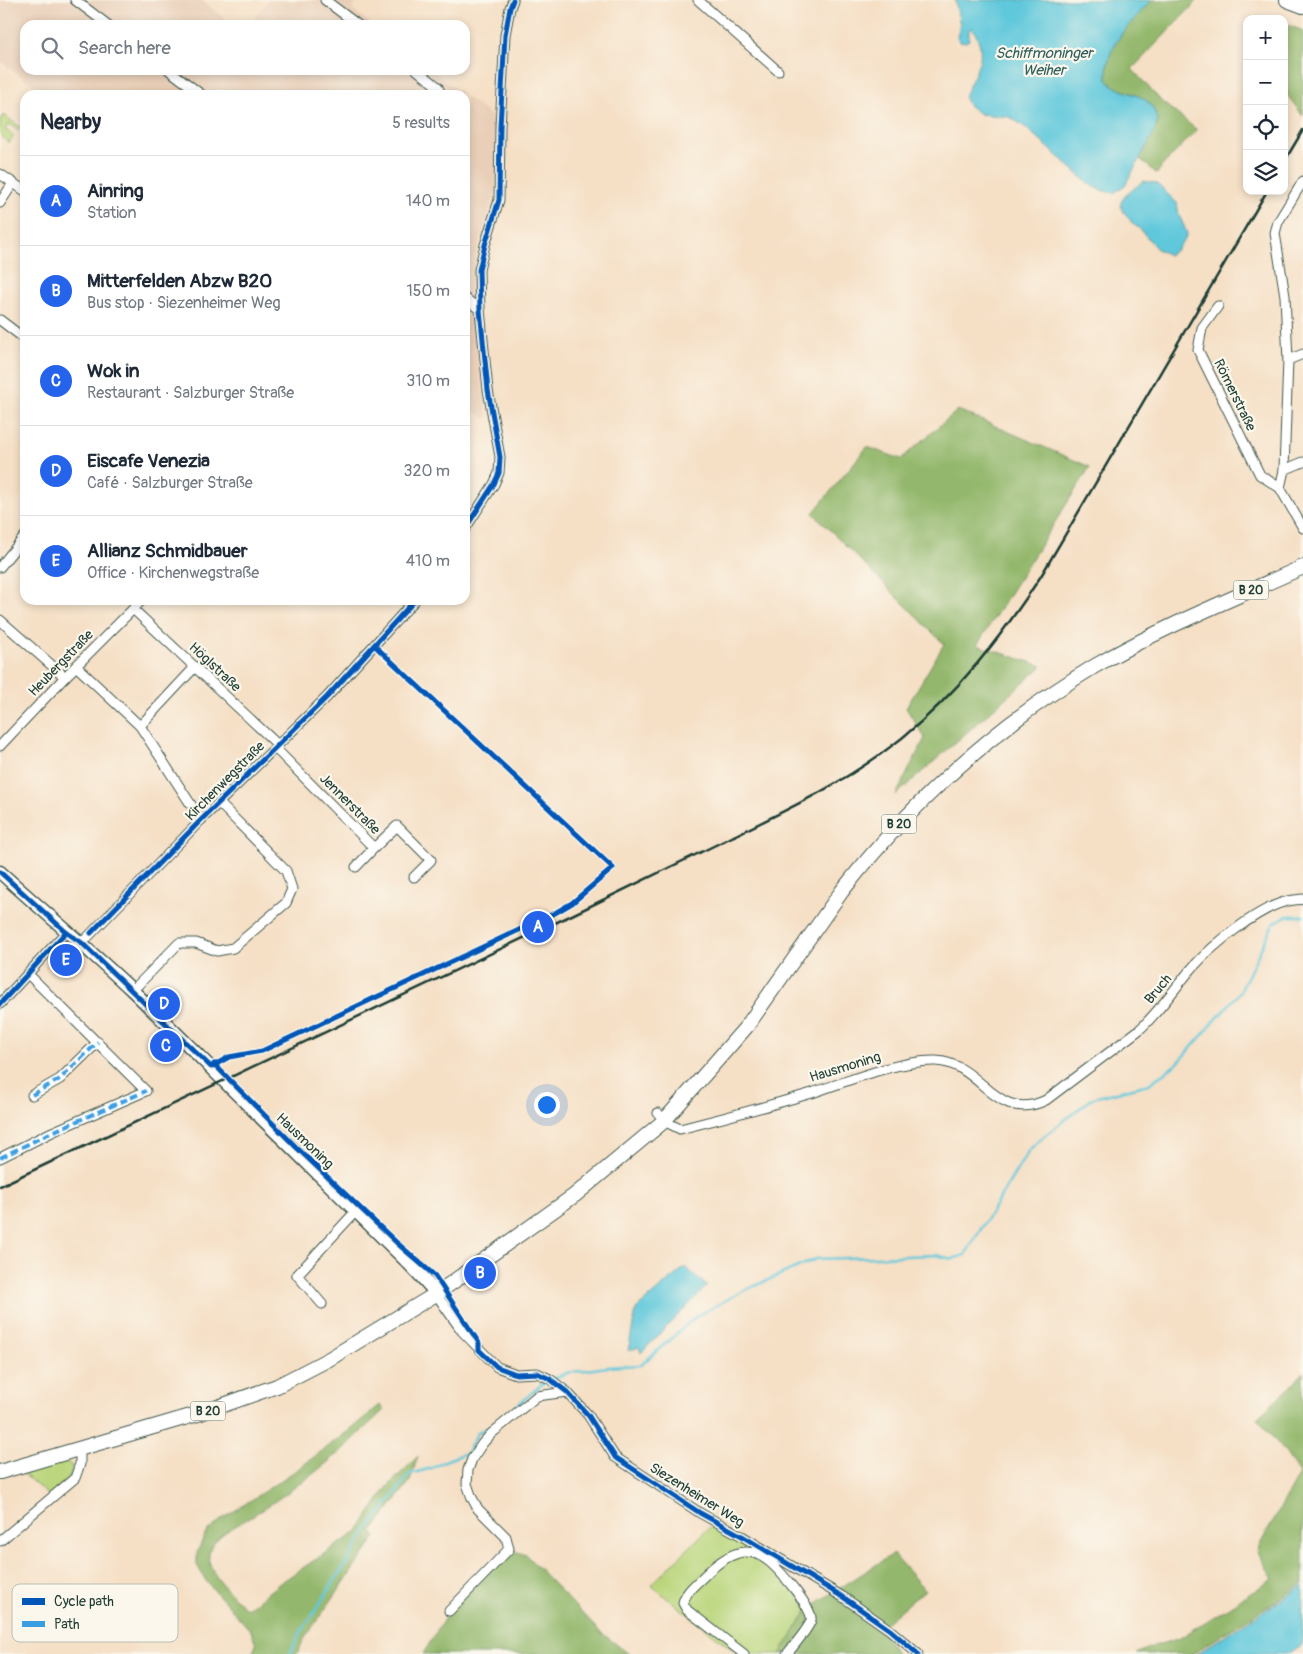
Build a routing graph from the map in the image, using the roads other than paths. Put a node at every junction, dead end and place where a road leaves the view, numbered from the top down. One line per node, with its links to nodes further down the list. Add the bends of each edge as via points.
1 (75, 0): 7 (street)
2 (325, 0): 8 (street)
3 (513, 0): 21 (street, via 505,35 499,200 481,258)
4 (698, 0): 9 (street)
5 (1287, 0): 6 (main road)
6 (1303, 6)
7 (101, 20)
8 (351, 20)
9 (778, 71)
10 (176, 75): 12 (street)
11 (423, 75): 13 (street)
12 (195, 90)
13 (439, 90)
14 (0, 174): 16 (street)
15 (1303, 181): 25 (street, via 1278,222 1275,233 1285,296)
16 (13, 183): 17 (street); 18 (street)
17 (20, 188)
18 (0, 203)
19 (470, 302): 21 (street)
20 (1218, 306): 28 (street, Römerstraße, via 1202,328 1198,350 1260,475)
21 (480, 310): 29 (street, via 488,390 500,457 494,484)
22 (0, 320): 23 (street)
23 (20, 335)
24 (1303, 354): 25 (street)
25 (1288, 360): 27 (street)
26 (1303, 462): 27 (street)
27 (1284, 470): 28 (street)
28 (1280, 488): 30 (street, Römerstraße)
29 (470, 521)
30 (1303, 528)
31 (20, 542): 32 (street)
32 (0, 567)
33 (1303, 567): 59 (main road, B 20, via 1199,613 1095,666 1024,714 964,761 904,818 842,891 748,1026)
34 (137, 605): 36 (street, Heubergstraße)
35 (411, 605): 43 (street, Kirchenwegstraße, via 327,697)
36 (133, 609): 38 (street, Heubergstraße); 39 (street, Höglstraße)
37 (0, 620): 40 (street)
38 (76, 666): 40 (street, Heubergstraße); 41 (street)
39 (195, 667): 41 (street); 43 (street, Höglstraße)
40 (65, 677): 42 (street, Heubergstraße)
41 (140, 726): 45 (street)
42 (1, 743)
43 (277, 746): 44 (street, Kirchenwegstraße); 46 (street, Jennerstraße)
44 (219, 803): 45 (street, Kirchenwegstraße); 54 (street, via 286,871 292,889 286,903 233,948 217,951 196,943 179,944)
45 (201, 820): 52 (street, Kirchenwegstraße)
46 (374, 848): 47 (street); 49 (street, Jennerstraße, via 397,826 431,860)
47 (356, 867)
48 (0, 872): 51 (street, Hausmoning)
49 (414, 877)
50 (1303, 899): 58 (street, Bruch, via 1284,902 1252,918 1206,954 1139,1030)
51 (66, 932): 52 (street, Hausmoning); 53 (street)
52 (82, 943): 54 (street, Hausmoning)
53 (28, 974): 55 (street); 56 (street)
54 (132, 990): 61 (street, Hausmoning)
55 (0, 1004)
56 (98, 1042): 57 (street, via 60,1079); 60 (street, via 146,1091)
57 (32, 1094)
58 (1037, 1105): 59 (street, Hausmoning, via 1015,1106 1005,1102 967,1072 937,1061 906,1063 680,1130)
59 (661, 1117): 62 (main road, B 20, via 598,1177)
60 (0, 1158)
61 (356, 1210): 62 (street, Hausmoning); 63 (street, via 297,1275)
62 (436, 1294): 64 (street, Siezenheimer Weg, via 462,1331 497,1367 516,1374 537,1373); 65 (main road, B 20, via 329,1359 277,1386 202,1413)
63 (322, 1304)
64 (567, 1392): 67 (street, Siezenheimer Weg, via 588,1415 615,1457 700,1513); 70 (street, via 537,1396 491,1434 472,1458 467,1484 472,1498 478,1509 506,1538 509,1549)
65 (80, 1448): 66 (main road, B 20); 68 (street, via 80,1464 75,1478)
66 (0, 1472)
67 (742, 1536): 69 (street); 73 (street, Siezenheimer Weg, via 843,1597)
68 (0, 1541)
69 (739, 1553): 71 (street, via 708,1572 685,1596 683,1603 687,1610); 72 (street, via 752,1552 770,1561 811,1614 811,1623)
70 (449, 1611)
71 (744, 1654)
72 (786, 1654)
73 (918, 1654)

